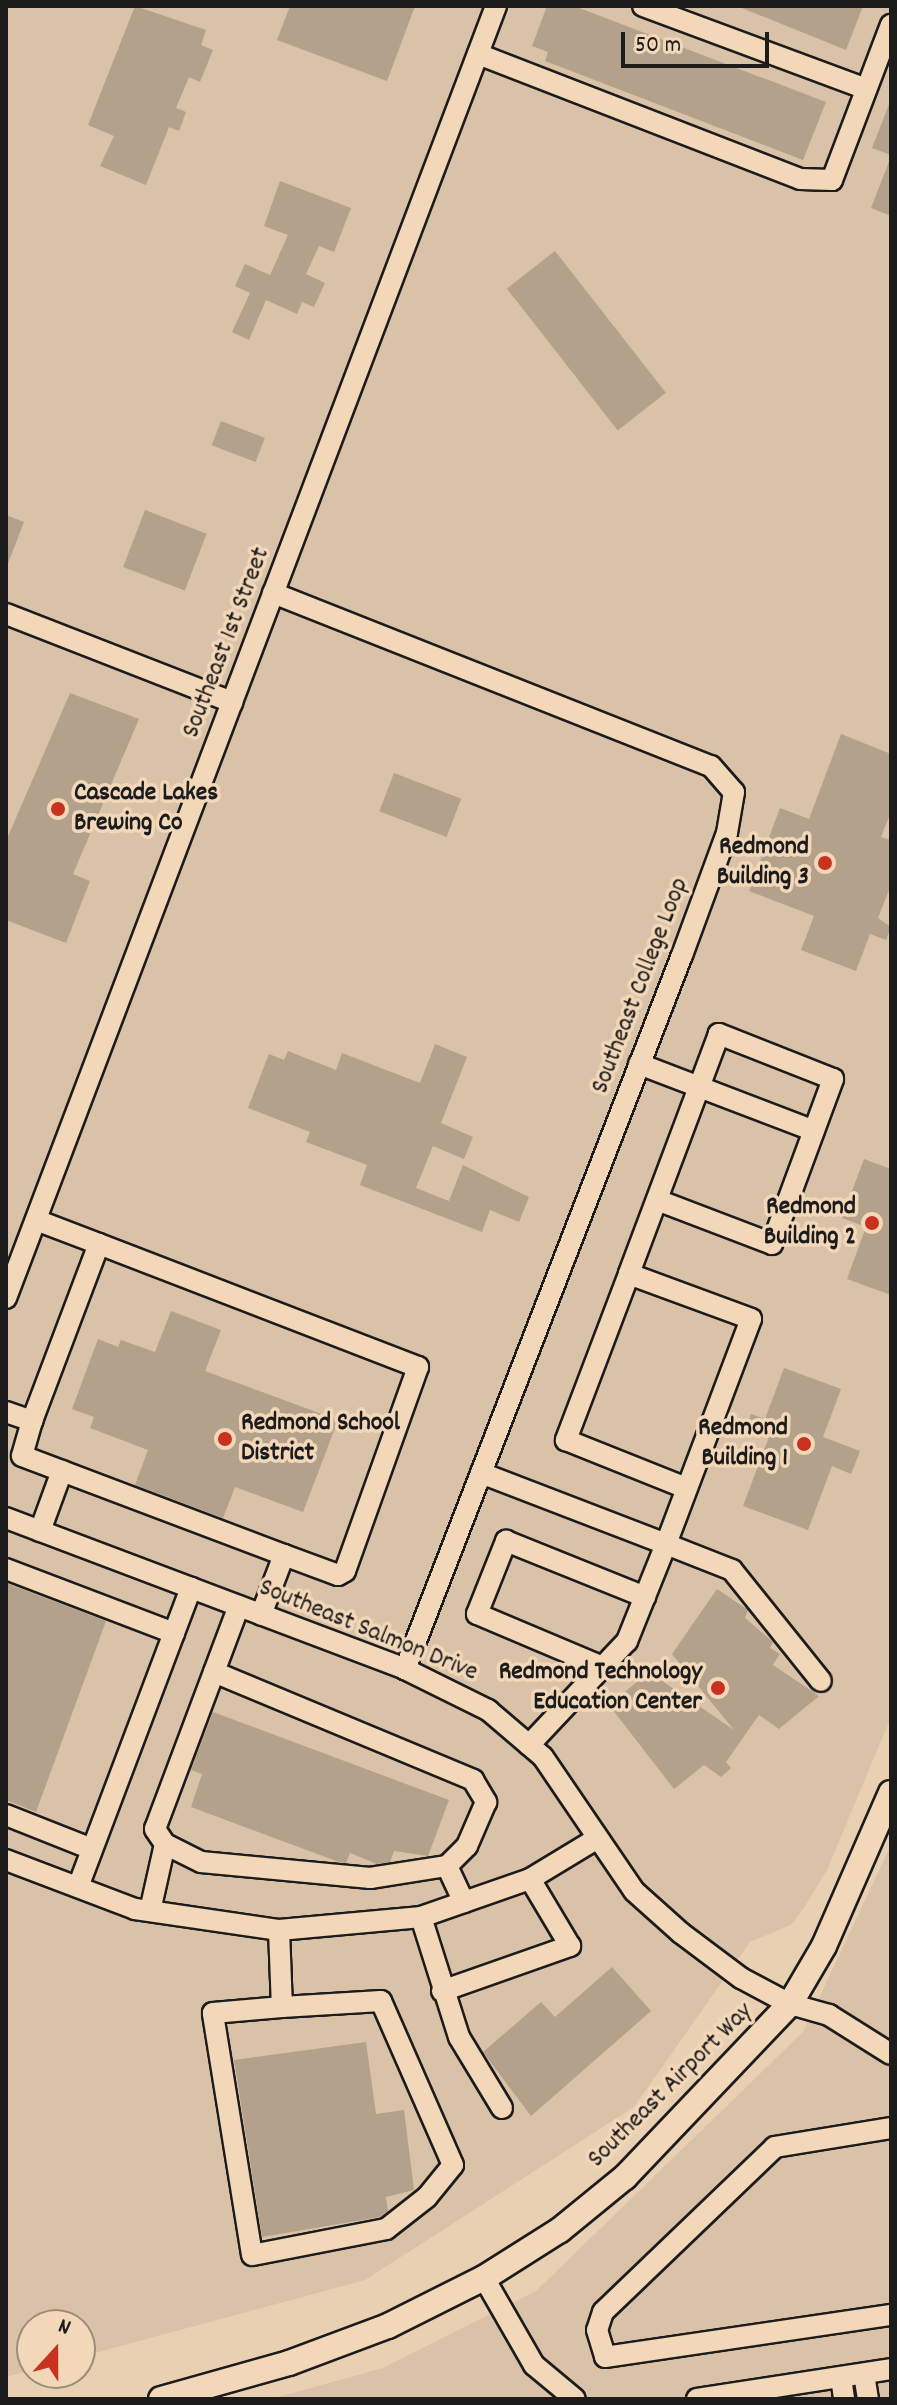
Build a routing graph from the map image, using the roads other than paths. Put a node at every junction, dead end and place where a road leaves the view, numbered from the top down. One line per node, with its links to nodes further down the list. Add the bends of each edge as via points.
1 (496, 6): 4 (street, Southeast 1st Street)
2 (643, 6): 5 (street)
3 (891, 25): 5 (street)
4 (478, 54): 5 (street, via 800,179 832,180); 6 (street, Southeast 1st Street)
5 (866, 89)
6 (273, 593): 8 (street, Southeast 1st Street); 9 (street, Southeast College Loop, via 711,766 727,779 734,792 727,833)
7 (6, 614): 8 (street)
8 (232, 702): 13 (street, Southeast 1st Street)
9 (639, 1064): 10 (street); 20 (street, Southeast College Loop)
10 (700, 1087): 11 (street); 11 (street, via 719,1034 833,1079); 12 (street)
11 (814, 1131): 12 (street, via 772,1244)
12 (657, 1200): 15 (street)
13 (36, 1220): 14 (street); 16 (street, Southeast 1st Street)
14 (99, 1244): 18 (street); 25 (street, via 418,1367 345,1571 338,1575)
15 (629, 1274): 21 (street, via 566,1440); 21 (street, via 751,1319)
16 (6, 1298)
17 (6, 1412): 18 (street)
18 (32, 1421): 19 (street, via 22,1456)
19 (62, 1471): 23 (street); 25 (street)
20 (481, 1473): 24 (street); 33 (street, Southeast College Loop)
21 (686, 1488): 24 (street)
22 (6, 1518): 23 (street, Southeast Salmon Drive)
23 (40, 1531): 27 (street, Southeast Salmon Drive)
24 (666, 1544): 28 (street); 35 (street, via 732,1570)
25 (284, 1555): 30 (street)
26 (6, 1569): 31 (street)
27 (191, 1588): 29 (street, Southeast Salmon Drive); 31 (street)
28 (645, 1597): 32 (street, via 627,1641); 32 (street, via 506,1541 477,1614)
29 (239, 1606): 30 (street, Southeast Salmon Drive); 34 (street)
30 (261, 1615): 33 (street, Southeast Salmon Drive)
31 (174, 1633): 41 (street)
32 (605, 1668): 36 (street)
33 (405, 1669): 36 (street, Southeast Salmon Drive, via 488,1710)
34 (214, 1672): 40 (street, via 155,1829); 43 (street, via 473,1780 486,1802 467,1846)
35 (821, 1681)
36 (529, 1745): 39 (street, Southeast Salmon Drive)
37 (891, 1793): 51 (main road, Southeast Airport Way, via 824,1946)
38 (6, 1815): 41 (street)
39 (596, 1839): 44 (street); 51 (street, Southeast Salmon Drive, via 634,1891 681,1933)
40 (165, 1844): 43 (street, via 201,1862 370,1878); 47 (street)
41 (92, 1849): 45 (street)
42 (6, 1860): 45 (street)
43 (447, 1866): 46 (street)
44 (530, 1879): 46 (street); 50 (street, via 570,1946)
45 (78, 1887): 47 (street)
46 (464, 1902): 48 (street)
47 (150, 1911): 49 (street)
48 (421, 1917): 49 (street); 50 (street)
49 (279, 1930): 52 (street)
50 (442, 1991): 54 (street, via 459,2037)
51 (790, 2004): 53 (street, Southeast Salmon Drive, via 829,2015); 56 (main road, Southeast Airport Way, via 625,2177 560,2230)
52 (282, 2007): 52 (street, via 381,2001 453,2165 427,2197 386,2229 252,2255 213,2013)
53 (891, 2054)
54 (502, 2108)
55 (891, 2128): 57 (street, via 775,2147 603,2312 597,2330 605,2357)
56 (484, 2278): 61 (main road, Southeast Airport Way, via 388,2326 289,2363); 62 (street, via 534,2365)
57 (891, 2315)
58 (891, 2356): 60 (street, via 863,2362)
59 (891, 2369): 60 (street)
60 (852, 2375): 63 (street); 64 (street); 65 (street)
61 (161, 2399)
62 (575, 2399)
63 (697, 2399)
64 (844, 2399)
65 (868, 2399)

